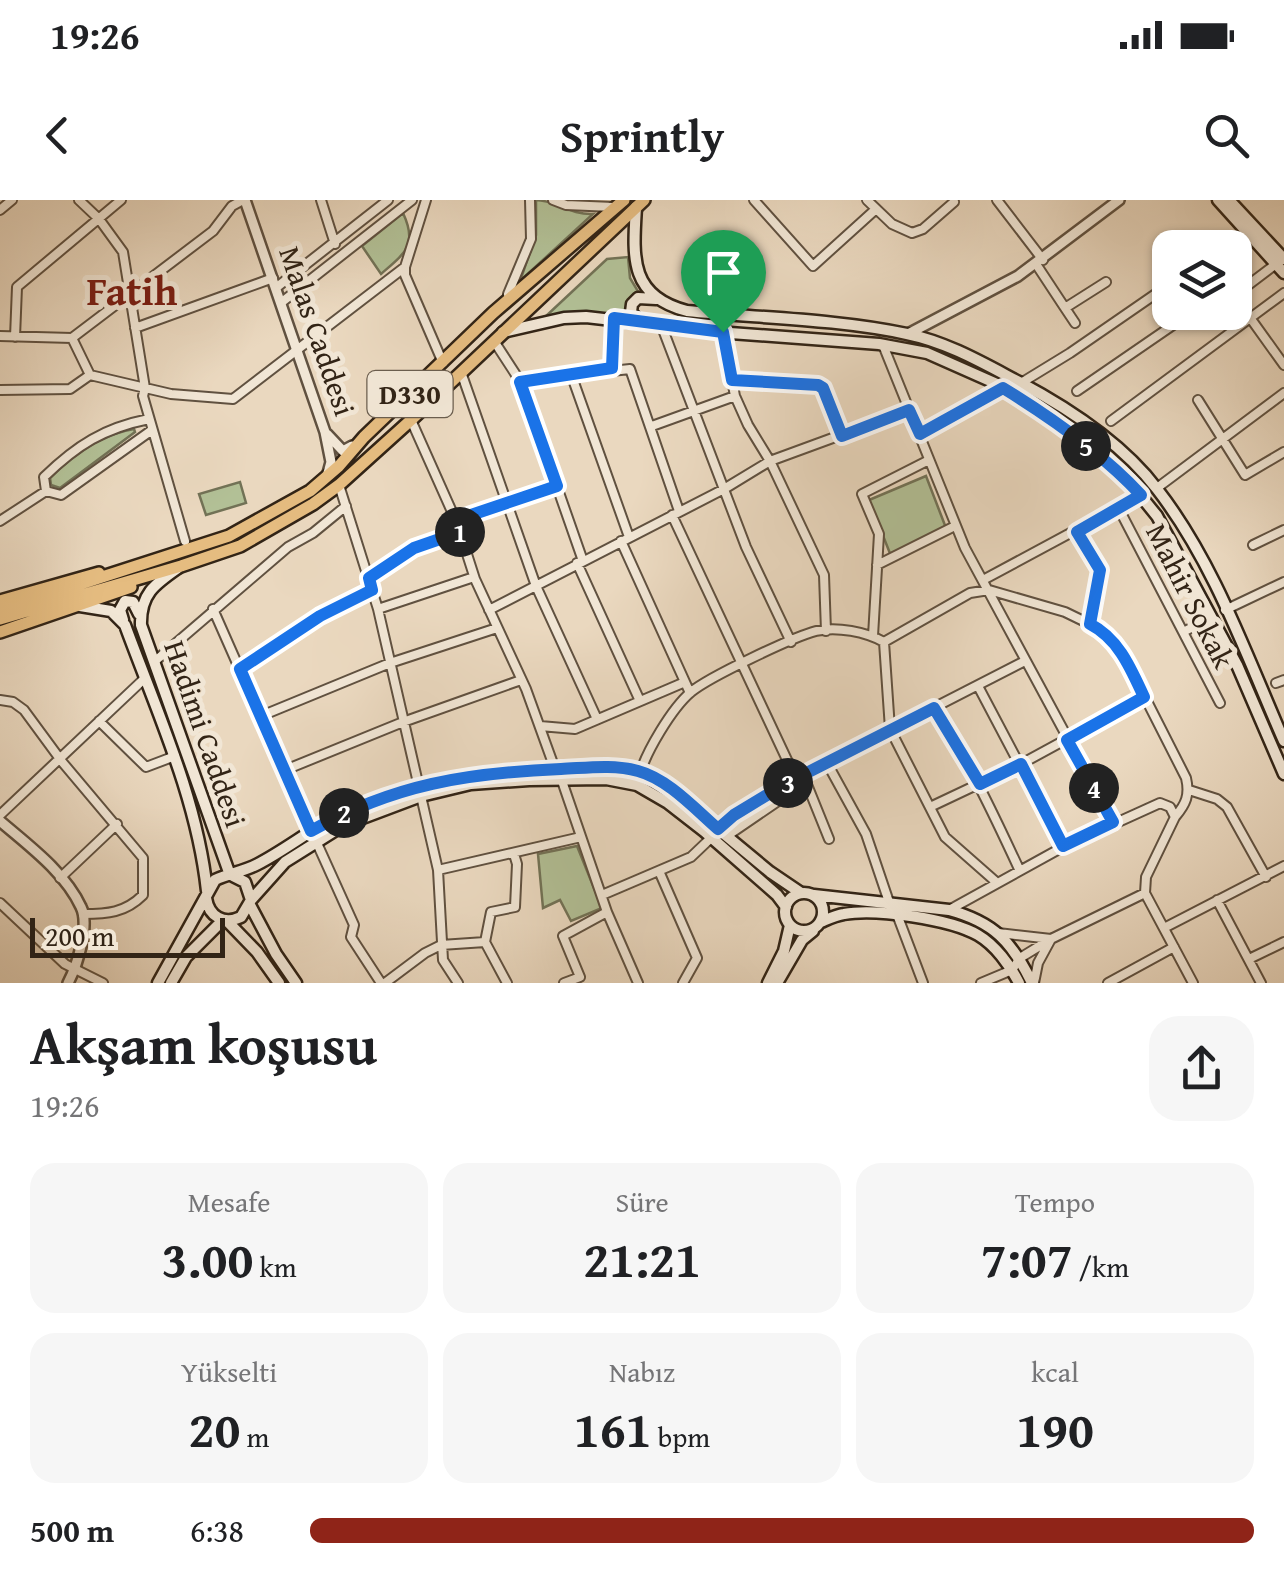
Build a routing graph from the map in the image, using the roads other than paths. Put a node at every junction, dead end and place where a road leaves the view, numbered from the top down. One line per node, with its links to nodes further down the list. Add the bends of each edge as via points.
1 (12, 200): 20 (street)
2 (78, 200): 23 (street)
3 (121, 200): 23 (street)
4 (244, 200): 28 (street, Malas Caddesi); 32 (street)
5 (321, 200): 24 (street)
6 (368, 200): 22 (street)
7 (388, 200): 22 (street)
8 (412, 200): 35 (street)
9 (426, 200): 27 (street)
10 (530, 200): 37 (street, via 531,240 512,289)
11 (552, 200): 19 (street)
12 (754, 200): 21 (street, via 813,266)
13 (867, 200): 21 (street)
14 (997, 200): 25 (street)
15 (1119, 200): 25 (street)
16 (1218, 200): 26 (main road)
17 (954, 201): 21 (street, via 917,232 898,228)
18 (1235, 202): 26 (main road)
19 (631, 203): 34 (main road, via 635,262); 37 (highway, D330); 51 (highway, D330)
20 (0, 210)
21 (876, 210)
22 (373, 212): 24 (street)
23 (99, 220): 32 (street, via 123,252); 50 (street, via 17,287)
24 (335, 244): 28 (street)
25 (1039, 262): 36 (street); 48 (street)
26 (1281, 266): 30 (street)
27 (405, 267): 54 (street); 56 (street)
28 (275, 282): 35 (street, Malas Caddesi); 44 (street)
29 (1106, 282): 36 (street)
30 (1252, 284)
31 (1284, 293): 39 (street)
32 (130, 295): 44 (street); 52 (street)
33 (1152, 296): 64 (street)
34 (657, 299): 42 (main road, via 632,304); 48 (main road, via 687,311)
35 (282, 302): 54 (street, Malas Caddesi)
36 (1066, 308): 41 (street)
37 (493, 314): 56 (highway, D330)
38 (614, 318): 42 (main road); 51 (main road, via 564,318); 58 (street)
39 (1252, 318)
40 (1252, 320): 55 (street)
41 (1075, 323)
42 (643, 324): 43 (main road)
43 (662, 327): 47 (main road); 72 (street)
44 (135, 328): 65 (street)
45 (1166, 330): 68 (street)
46 (1236, 330): 76 (street)
47 (723, 332): 53 (main road); 62 (street)
48 (908, 334): 64 (main road)
49 (0, 336): 50 (street)
50 (15, 337): 52 (street)
51 (498, 337): 59 (highway, D330); 63 (street)
52 (72, 338): 61 (street)
53 (883, 344): 66 (main road, via 927,354); 73 (street)
54 (296, 350): 65 (street, via 233,399); 79 (street, Malas Caddesi)
55 (1280, 351): 57 (street)
56 (444, 362): 81 (highway, D330)
57 (1284, 364)
58 (612, 368): 60 (street); 77 (street, via 630,368)
59 (461, 372): 75 (highway, D330); 94 (street)
60 (571, 374): 63 (street); 104 (street)
61 (90, 376): 65 (street); 67 (street, via 70,389)
62 (732, 380): 70 (street); 82 (street, via 818,385)
63 (520, 382): 89 (street)
64 (1021, 383): 90 (main road, via 1098,433)
65 (145, 388): 74 (street)
66 (1003, 388): 80 (street); 93 (main road, via 1092,450)
67 (0, 390)
68 (1077, 391)
69 (1284, 394): 83 (street)
70 (735, 396): 72 (street); 86 (street)
71 (1198, 400): 83 (street)
72 (693, 410): 77 (street); 91 (street)
73 (909, 410): 80 (street); 82 (street)
74 (149, 419): 78 (street); 92 (street, via 114,426 68,454 44,477)
75 (411, 420): 88 (highway, D330); 98 (street)
76 (1111, 421)
77 (652, 426): 97 (street)
78 (152, 430): 92 (street, via 61,495); 105 (street)
79 (325, 432): 81 (street, via 343,451); 87 (street, Malas Caddesi, via 331,462)
80 (920, 434): 85 (street)
81 (364, 436): 87 (highway, D330)
82 (842, 436): 86 (street)
83 (1222, 442): 84 (street, via 1245,476); 90 (street)
84 (1284, 452)
85 (929, 460): 100 (street); 109 (street, via 862,494 878,534)
86 (770, 461): 91 (street); 130 (street, via 824,574)
87 (325, 479): 107 (highway, D330)
88 (339, 485): 95 (street); 107 (highway, D330, via 240,546)
89 (557, 486): 94 (street); 108 (street)
90 (1157, 488): 123 (main road)
91 (724, 490): 97 (street); 134 (street)
92 (46, 491): 99 (street)
93 (1141, 495): 96 (street); 124 (main road)
94 (506, 502): 98 (street); 114 (street)
95 (346, 506): 111 (street); 121 (street)
96 (1119, 510): 103 (street); 131 (street, Mahir Sokak)
97 (676, 513): 104 (street); 139 (street)
98 (456, 520): 102 (street)
99 (0, 522)
100 (955, 526): 109 (street); 112 (street)
101 (1284, 530): 106 (street)
102 (460, 532): 110 (street); 111 (street, via 414,548)
103 (1077, 532): 112 (street); 127 (street, via 1100,570)
104 (625, 539): 108 (street); 143 (street)
105 (184, 541)
106 (1253, 545)
107 (179, 561): 117 (highway); 117 (highway, D330); 118 (highway, via 130,564); 126 (main road, Hadimi Caddesi, via 148,591)
108 (580, 562): 114 (street); 148 (street)
109 (878, 565): 133 (street)
110 (474, 577): 119 (street); 122 (street)
111 (369, 578): 115 (street)
112 (983, 580): 116 (street)
113 (1284, 582): 123 (street)
114 (536, 586): 122 (street); 152 (street)
115 (372, 590): 119 (street); 140 (street)
116 (989, 590): 127 (street); 135 (street, via 970,593); 136 (street)
117 (81, 596): 120 (highway, D330); 125 (highway, D330); 128 (main road, Hadimi Caddesi); 132 (highway)
118 (0, 601)
119 (378, 609): 138 (street)
120 (0, 610)
121 (213, 610): 137 (street); 140 (street)
122 (489, 610): 129 (street)
123 (1225, 610): 158 (main road)
124 (1211, 618): 131 (street); 166 (main road)
125 (0, 619)
126 (140, 620): 128 (main road, via 134,604 124,601); 137 (main road, Hadimi Caddesi)
127 (1090, 624): 146 (street, via 1124,656)
128 (126, 625): 141 (main road, Hadimi Caddesi)
129 (497, 628): 138 (street); 142 (street)
130 (826, 630): 133 (street); 134 (street)
131 (1185, 631): 149 (street, Mahir Sokak)
132 (0, 632)
133 (873, 636): 135 (street)
134 (791, 642): 139 (street)
135 (884, 642): 156 (street)
136 (1025, 660): 144 (street); 157 (street)
137 (154, 662): 189 (main road, Hadimi Caddesi)
138 (390, 662): 151 (street); 154 (street)
139 (741, 664): 145 (street); 167 (street)
140 (240, 669): 151 (street)
141 (144, 678): 153 (street); 159 (main road, Hadimi Caddesi)
142 (521, 680): 154 (street); 155 (street)
143 (685, 682): 145 (street); 148 (street)
144 (978, 686): 150 (street); 162 (street)
145 (690, 692): 165 (street)
146 (1144, 697): 157 (street); 173 (street)
147 (0, 700): 160 (street, via 24,710)
148 (640, 701): 152 (street)
149 (1220, 703)
150 (934, 708): 156 (street); 170 (street)
151 (261, 716): 163 (street)
152 (597, 719): 155 (street, via 575,729)
153 (99, 721): 159 (street, via 146,767); 160 (street)
154 (403, 722): 163 (street); 172 (street)
155 (540, 726): 164 (street)
156 (890, 730): 161 (street); 174 (street)
157 (1067, 740): 162 (street); 177 (street)
158 (1284, 741)
159 (175, 756): 195 (main road, Hadimi Caddesi, via 202,847)
160 (59, 757): 176 (street); 178 (street)
161 (826, 763): 167 (street); 200 (street, via 866,834)
162 (1021, 764): 170 (street); 183 (street)
163 (285, 770): 180 (street)
164 (555, 770): 165 (main road); 172 (main road, via 495,772)
165 (640, 771): 171 (street); 179 (main road)
166 (1284, 774)
167 (796, 779): 169 (street); 179 (street, via 734,815)
168 (562, 781): 171 (main road); 172 (main road); 181 (street)
169 (806, 782): 179 (street); 182 (street)
170 (980, 784): 174 (street); 186 (street)
171 (637, 785): 179 (main road)
172 (420, 790): 180 (main road); 187 (street)
173 (1189, 790): 175 (street); 190 (street, via 1227,808)
174 (930, 807): 192 (street, via 945,837)
175 (1176, 817): 177 (street, via 1160,803); 194 (street, via 1146,877)
176 (0, 818): 191 (street)
177 (1113, 822): 183 (street)
178 (117, 824): 191 (street); 205 (street, via 143,858 143,895 131,907)
179 (719, 834): 188 (street); 193 (main road); 202 (main road)
180 (314, 836): 189 (main road); 199 (main road); 228 (street, via 354,924 351,937)
181 (581, 837): 184 (street); 196 (street)
182 (829, 839)
183 (1063, 846): 186 (street)
184 (514, 854): 187 (street); 213 (street, via 515,908 492,912)
185 (1284, 866): 190 (street)
186 (1019, 869): 192 (street)
187 (438, 870): 215 (street)
188 (659, 871): 196 (street); 233 (street, via 697,958)
189 (231, 876): 195 (main road, via 215,880); 199 (main road, via 245,882)
190 (1266, 876): 198 (street)
191 (60, 878): 205 (street)
192 (995, 882): 203 (street)
193 (801, 893): 197 (main road); 202 (main road)
194 (1145, 893): 210 (street); 212 (street)
195 (206, 894): 207 (main road, via 212,914); 224 (main road)
196 (602, 895): 204 (street)
197 (814, 895): 200 (main road); 208 (main road, via 824,910)
198 (1217, 900): 210 (street); 218 (street)
199 (250, 902): 207 (main road, via 241,916); 227 (main road)
200 (889, 902): 203 (main road)
201 (0, 903): 219 (street)
202 (786, 907): 209 (main road)
203 (949, 910): 211 (main road)
204 (608, 912): 231 (street, via 563,936 580,977); 232 (street)
205 (83, 914): 219 (street)
206 (898, 917): 208 (main road, via 843,914); 220 (main road, via 976,934); 236 (street)
207 (225, 920): 225 (main road); 226 (main road)
208 (819, 924): 209 (main road, via 806,932); 235 (main road)
209 (790, 925): 234 (main road)
210 (1164, 928): 216 (street)
211 (998, 933): 212 (street); 217 (main road)
212 (1051, 939): 217 (street); 239 (street)
213 (486, 942): 215 (street); 230 (street)
214 (1284, 942): 218 (street)
215 (442, 945): 228 (street); 229 (street)
216 (1174, 947): 221 (street); 242 (street)
217 (1020, 958): 220 (street); 239 (main road)
218 (1248, 959): 243 (street)
219 (76, 968): 222 (street); 223 (street)
220 (1012, 970): 237 (street); 238 (main road)
221 (1133, 970): 240 (street); 241 (street)
222 (68, 983)
223 (104, 983)
224 (158, 983)
225 (171, 983)
226 (279, 983)
227 (296, 983)
228 (383, 983)
229 (458, 983)
230 (508, 983)
231 (564, 983)
232 (638, 983)
233 (682, 983)
234 (768, 983)
235 (777, 983)
236 (923, 983)
237 (981, 983)
238 (1019, 983)
239 (1033, 983)
240 (1108, 983)
241 (1139, 983)
242 (1193, 983)
243 (1262, 983)

